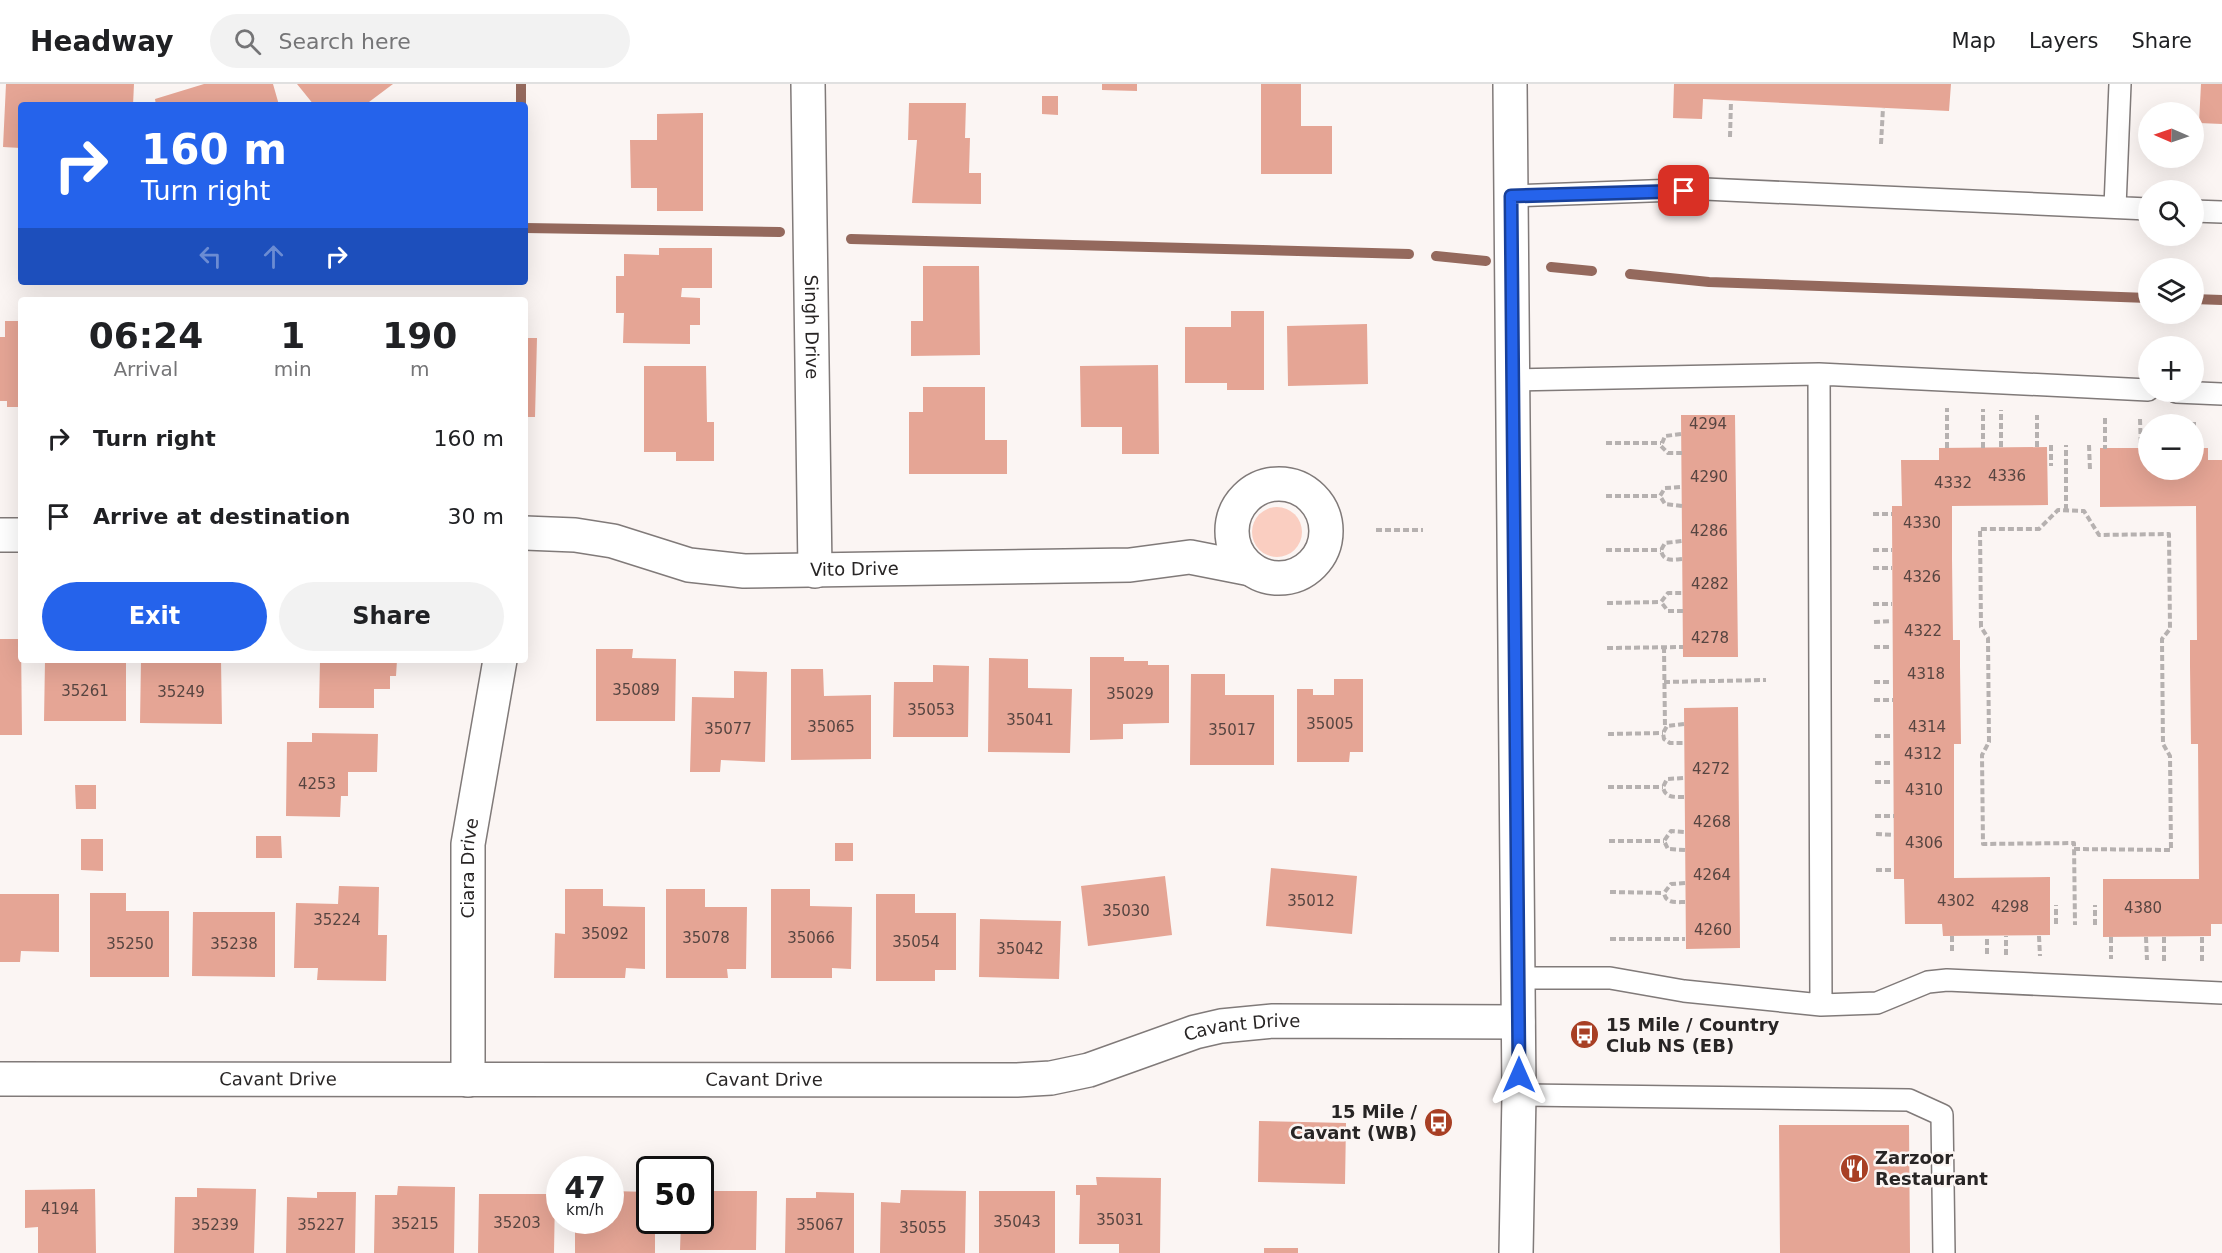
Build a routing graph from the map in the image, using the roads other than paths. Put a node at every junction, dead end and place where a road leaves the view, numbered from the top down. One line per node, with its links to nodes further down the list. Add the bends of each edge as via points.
1 (808, 84): 20 (street, Singh Drive)
2 (1510, 84): 4 (street)
3 (2120, 84): 5 (lane)
4 (1511, 196): 5 (lane, via 1705,189); 10 (street)
5 (2115, 207): 6 (lane)
6 (2138, 208)
7 (2204, 211): 8 (lane)
8 (2222, 212)
9 (1819, 374): 10 (lane); 11 (lane); 24 (lane)
10 (1513, 380): 22 (street)
11 (2138, 390)
12 (2204, 393): 13 (lane)
13 (2222, 394)
14 (1235, 514): 18 (street, Vito Drive, via 1214,541); 19 (street, via 1233,543); 19 (street, Vito Drive, via 1254,491 1283,484 1310,495 1325,522 1321,554 1310,567 1297,575 1273,578)
15 (528, 533): 20 (street, Vito Drive, via 613,541 688,565 744,571)
16 (0, 535): 17 (street)
17 (18, 535)
18 (1190, 557): 19 (street, Vito Drive); 20 (street, Vito Drive, via 1131,565)
19 (1251, 569)
20 (815, 571)
21 (499, 663): 27 (street, Ciara Drive, via 468,844)
22 (1518, 978): 24 (lane, via 1610,978 1684,991); 25 (street)
23 (2222, 993): 24 (lane, via 1947,980 1928,982 1877,1003)
24 (1821, 1005)
25 (1518, 1022): 27 (street, Cavant Drive, via 1273,1022 1221,1026 1089,1070 1028,1080); 28 (street)
26 (0, 1079): 27 (street, Cavant Drive)
27 (468, 1080)
28 (1519, 1095): 29 (street); 30 (lane, via 1909,1100 1942,1115)
29 (1516, 1253)
30 (1944, 1253)

